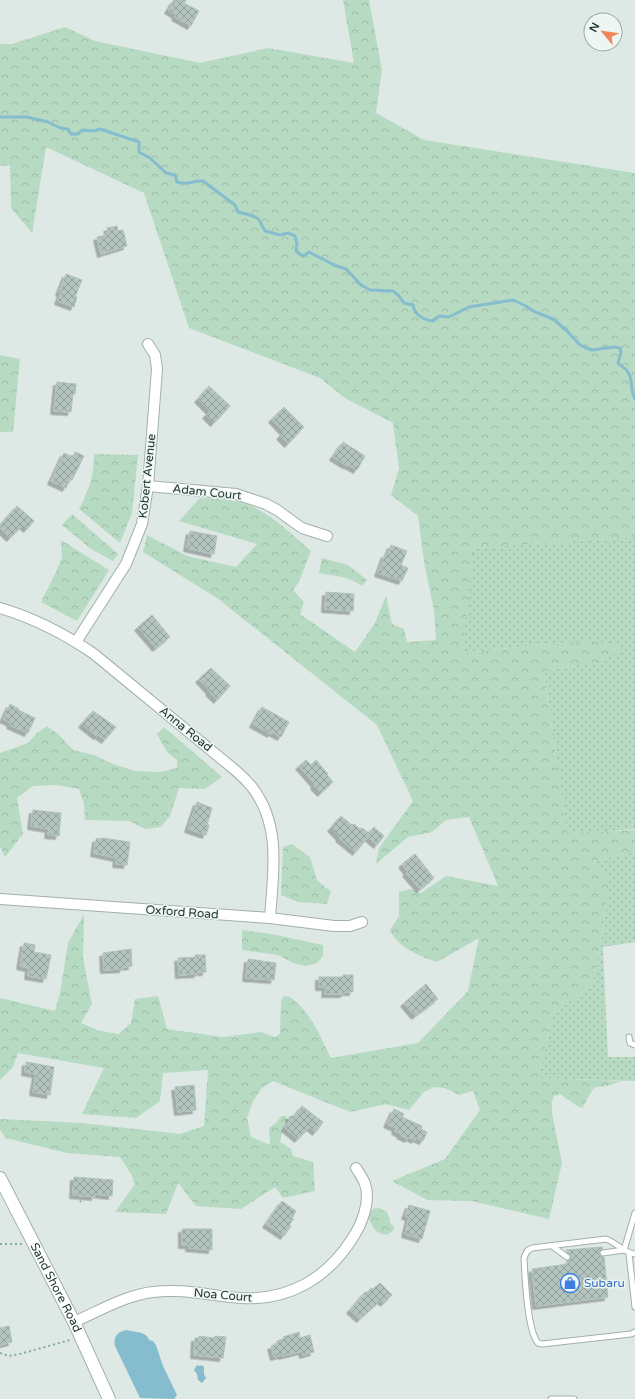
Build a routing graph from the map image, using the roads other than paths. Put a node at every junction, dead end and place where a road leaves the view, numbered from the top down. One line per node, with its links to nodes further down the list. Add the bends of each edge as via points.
1 (148, 344): 2 (street, Kobert Avenue, via 155,355 157,369)
2 (148, 486): 3 (street, Adam Court, via 245,496 277,510 302,528); 5 (street, Kobert Avenue, via 142,524 130,556)
3 (327, 536)
4 (0, 608): 5 (street, Anna Road, via 37,621)
5 (76, 642): 7 (street, Anna Road, via 228,764 253,788 266,813 274,843)
6 (0, 899): 7 (street, Oxford Road)
7 (270, 918): 8 (street, Oxford Road, via 334,926 350,926)
8 (362, 922)
9 (628, 1038): 10 (lane, via 630,1043)
10 (635, 1045)
11 (356, 1168): 20 (street, Noa Court, via 365,1184 366,1194 360,1224 337,1260 306,1284 276,1295 257,1298 182,1291 139,1294)
12 (0, 1178): 20 (street, Sand Shore Road)
13 (635, 1213): 15 (lane)
14 (552, 1246): 15 (lane, via 606,1239); 18 (lane); 21 (lane, via 529,1250 524,1258 529,1314 538,1343)
15 (626, 1252): 16 (lane); 17 (lane); 19 (lane)
16 (603, 1253)
17 (635, 1254)
18 (567, 1257)
19 (635, 1307)
20 (74, 1322): 22 (street, Sand Shore Road)
21 (635, 1332)
22 (109, 1399)
23 (552, 1399): 24 (lane)
24 (574, 1399)

